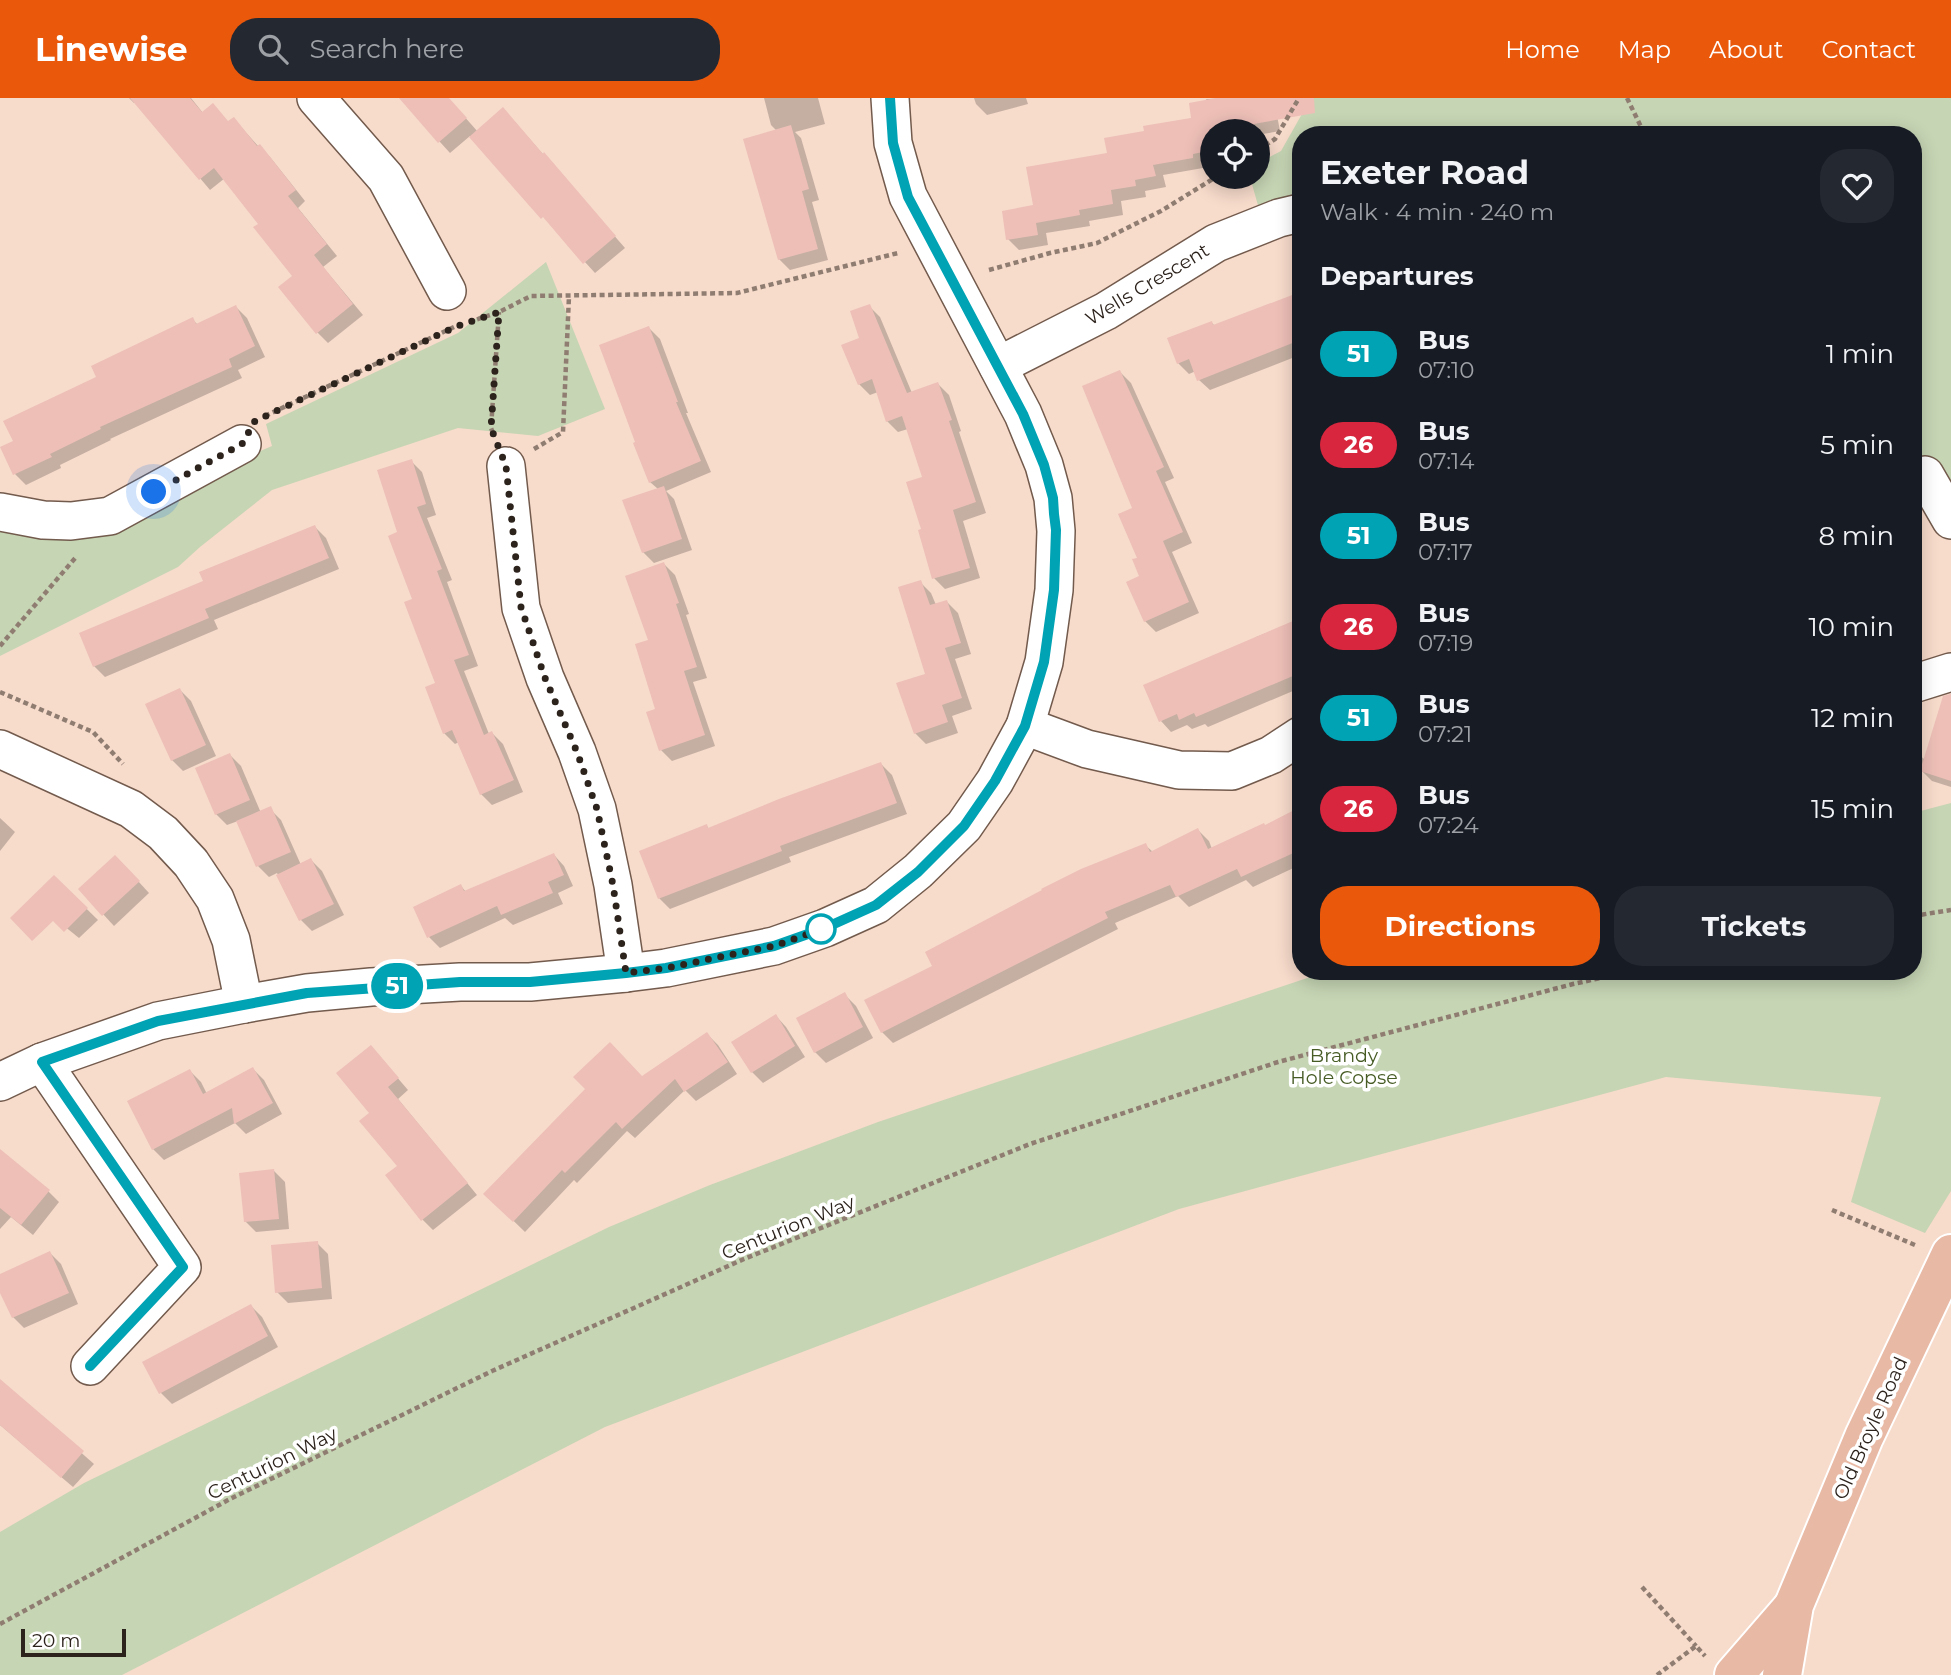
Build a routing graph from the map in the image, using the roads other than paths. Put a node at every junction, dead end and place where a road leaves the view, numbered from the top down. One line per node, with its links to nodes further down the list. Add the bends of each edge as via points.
1 (316, 98): 4 (street, via 387,178)
2 (890, 98): 5 (street, via 893,143 908,197)
3 (1292, 215): 5 (street, Wells Crescent, via 1216,243 1106,311)
4 (447, 291)
5 (998, 366): 13 (street, via 1044,465 1056,530 1044,662)
6 (242, 444): 9 (street, via 110,516 43,520)
7 (506, 466): 16 (street, via 521,607 597,809)
8 (1924, 475): 10 (street)
9 (0, 512)
10 (1951, 520)
11 (1951, 672): 12 (street)
12 (1922, 681)
13 (1025, 726): 14 (street, via 1087,750 1179,770 1233,771); 16 (street, via 964,826 918,872 876,905 774,946)
14 (1292, 741)
15 (0, 749): 17 (street, via 131,810 163,833 215,899 231,940)
16 (626, 973): 17 (street, via 530,982 371,987)
17 (244, 1004): 18 (street, via 158,1021)
18 (42, 1062): 19 (street); 21 (street, via 183,1267)
19 (0, 1082)
20 (1950, 1257): 22 (main road, Old Broyle Road, via 1864,1437)
21 (90, 1366)
22 (1794, 1605): 23 (main road, Old Broyle Road); 24 (main road, Old Broyle Road)
23 (1722, 1668)
24 (1782, 1675)

